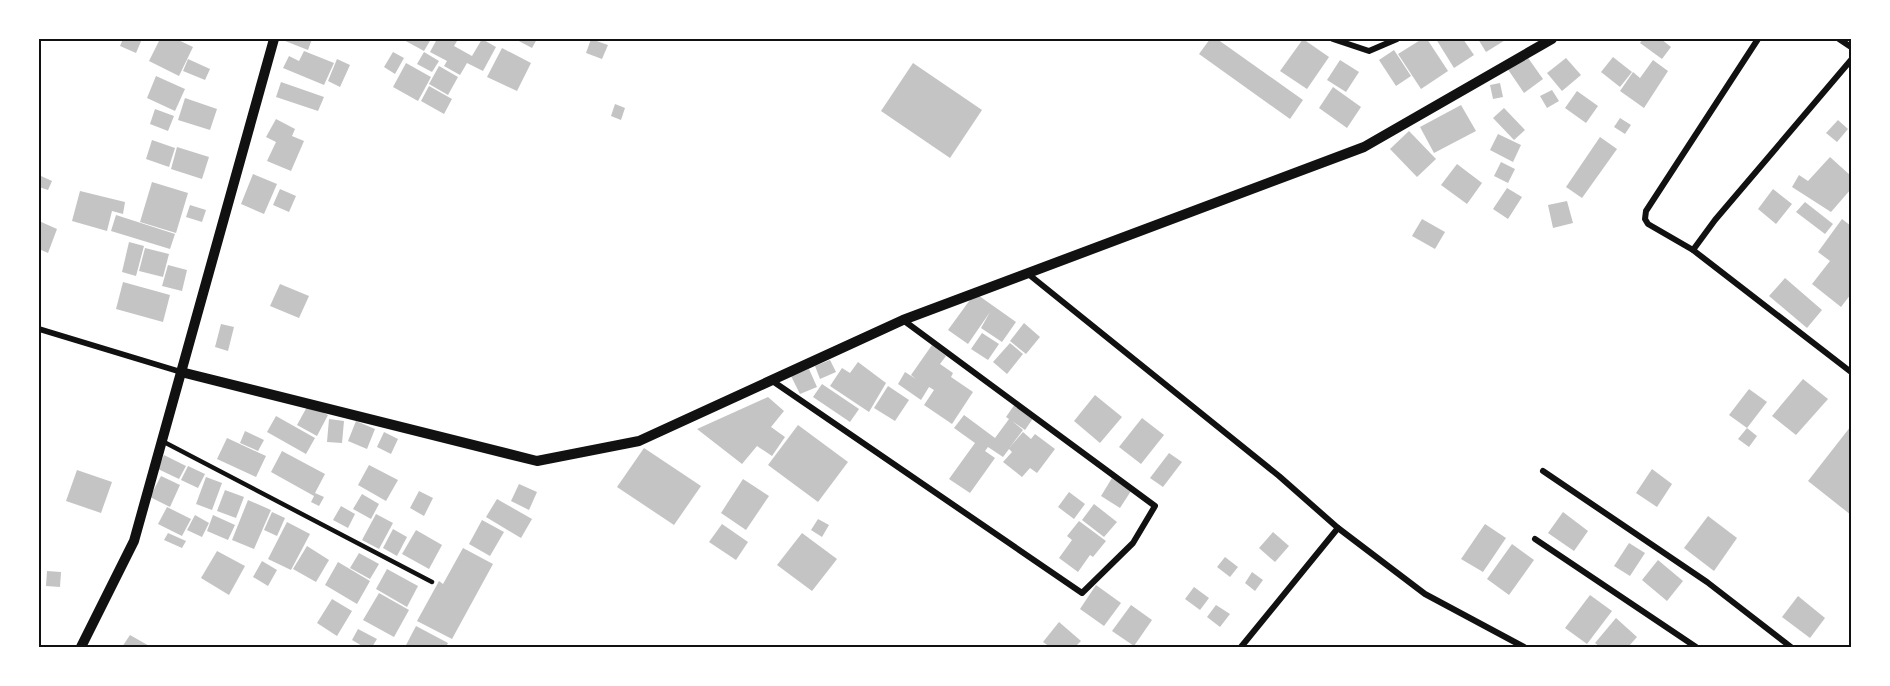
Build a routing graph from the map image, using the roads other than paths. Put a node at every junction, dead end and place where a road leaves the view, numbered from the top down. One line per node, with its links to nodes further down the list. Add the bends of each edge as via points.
1 (274, 39): 13 (street)
2 (1332, 39): 3 (street, via 1369,51)
3 (1397, 39)
4 (1552, 39): 10 (street, via 1364,147)
5 (1758, 39): 9 (street, via 1646,211 1648,224)
6 (1839, 39): 7 (street)
7 (1851, 47)
8 (1851, 60): 9 (street)
9 (1693, 250): 14 (street)
10 (1026, 273): 11 (street); 18 (street)
11 (903, 320): 15 (street); 15 (street, via 1155,506 1133,543 1082,594)
12 (39, 329): 13 (street)
13 (180, 372): 15 (street, via 537,461 639,441); 16 (street)
14 (1851, 372)
15 (771, 380)
16 (164, 442): 20 (lane); 21 (street, via 134,541)
17 (1543, 471): 25 (street, via 1699,577)
18 (1338, 528): 22 (street); 23 (street, via 1425,594)
19 (1535, 539): 24 (street)
20 (432, 582)
21 (81, 647)
22 (1242, 647)
23 (1524, 647)
24 (1696, 647)
25 (1791, 647)

